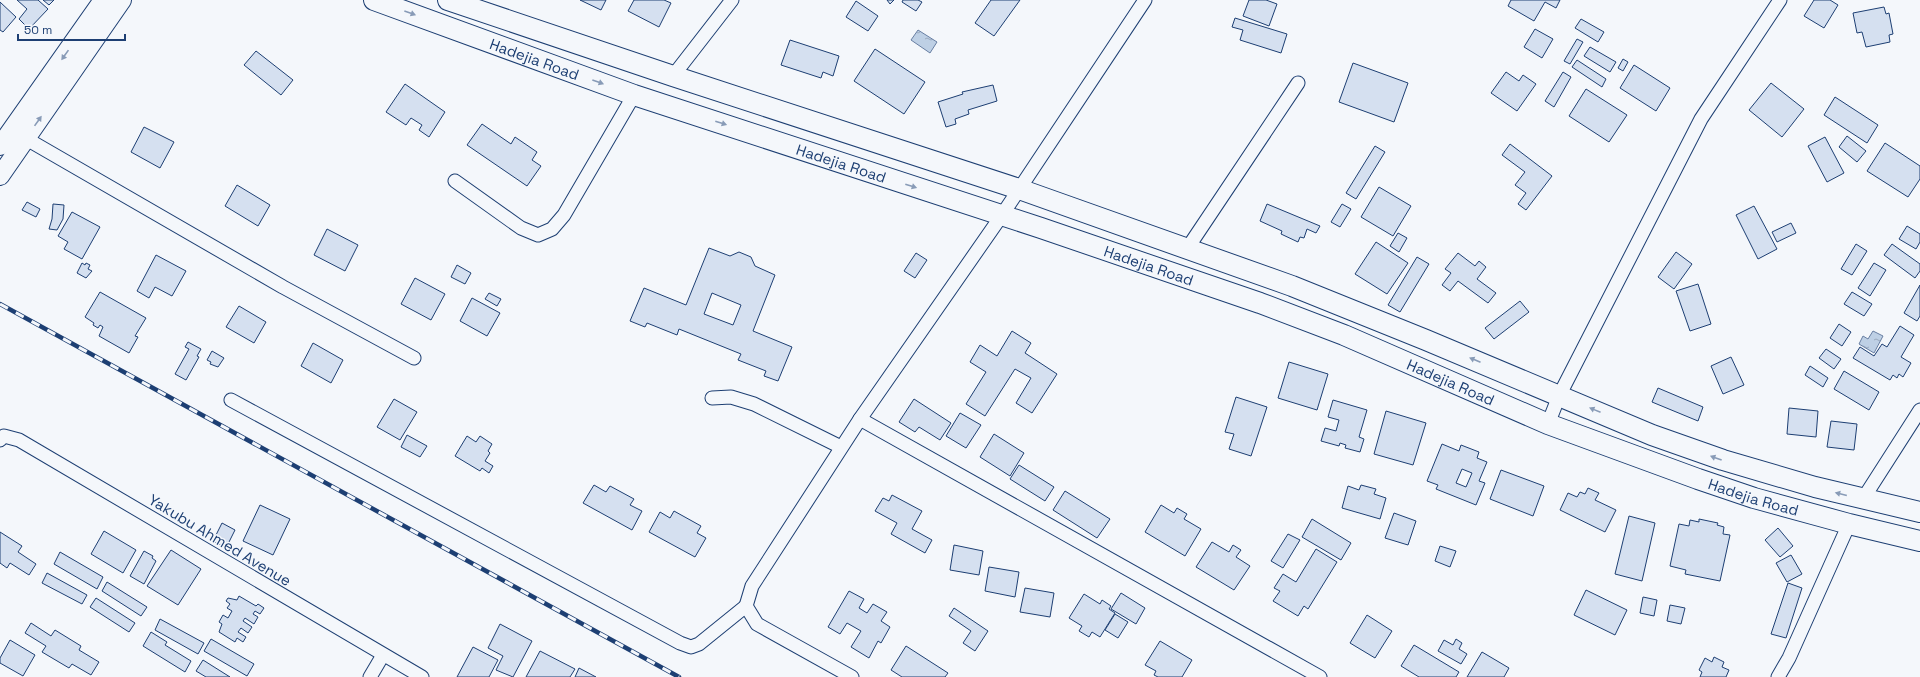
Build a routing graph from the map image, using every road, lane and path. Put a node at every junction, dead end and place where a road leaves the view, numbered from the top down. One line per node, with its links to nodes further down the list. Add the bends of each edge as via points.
1 (103, 0): 11 (main road, one-way to 11)
2 (122, 0): 11 (main road, one-way to 2)
3 (374, 0): 10 (main road, Hadejia Road, one-way to 10)
4 (448, 0): 8 (main road, Hadejia Road)
5 (732, 0): 8 (street)
6 (1145, 0): 15 (street)
7 (1780, 0): 19 (street, via 1701,119)
8 (673, 76): 15 (main road, Hadejia Road)
9 (1298, 83): 17 (street)
10 (634, 95): 14 (street, via 564,216 552,229 538,235 521,228); 16 (main road, Hadejia Road, one-way to 16)
11 (18, 135): 12 (main road); 13 (main road); 18 (street, via 283,287)
12 (0, 146)
13 (0, 176)
14 (455, 181)
15 (1019, 189): 16 (street); 17 (main road, Hadejia Road)
16 (1002, 215): 23 (street); 24 (main road, Hadejia Road, via 1267,306 1344,336)
17 (1187, 249): 19 (main road, Hadejia Road, one-way to 17, via 1292,286)
18 (414, 358)
19 (1559, 396): 24 (street); 27 (main road, Hadejia Road, one-way to 19, via 1815,488 1723,460 1652,435)
20 (712, 398): 26 (street, via 732,397 754,404)
21 (231, 400): 31 (street, via 680,643 691,647 699,644)
22 (1920, 410): 27 (street)
23 (860, 419): 26 (street); 36 (street)
24 (1548, 424): 29 (main road, Hadejia Road, via 1754,498)
25 (0, 440): 32 (street, Yakubu Ahmed Avenue, via 4,436 19,440)
26 (841, 447): 31 (street, via 752,586)
27 (1863, 499): 28 (main road, Hadejia Road)
28 (1920, 512)
29 (1849, 524): 30 (main road, Hadejia Road); 37 (street)
30 (1920, 541)
31 (746, 606): 35 (street, via 757,624)
32 (383, 655): 33 (street); 34 (street, Yakubu Ahmed Avenue)
33 (370, 677)
34 (422, 677)
35 (852, 677)
36 (1320, 677)
37 (1778, 677)

